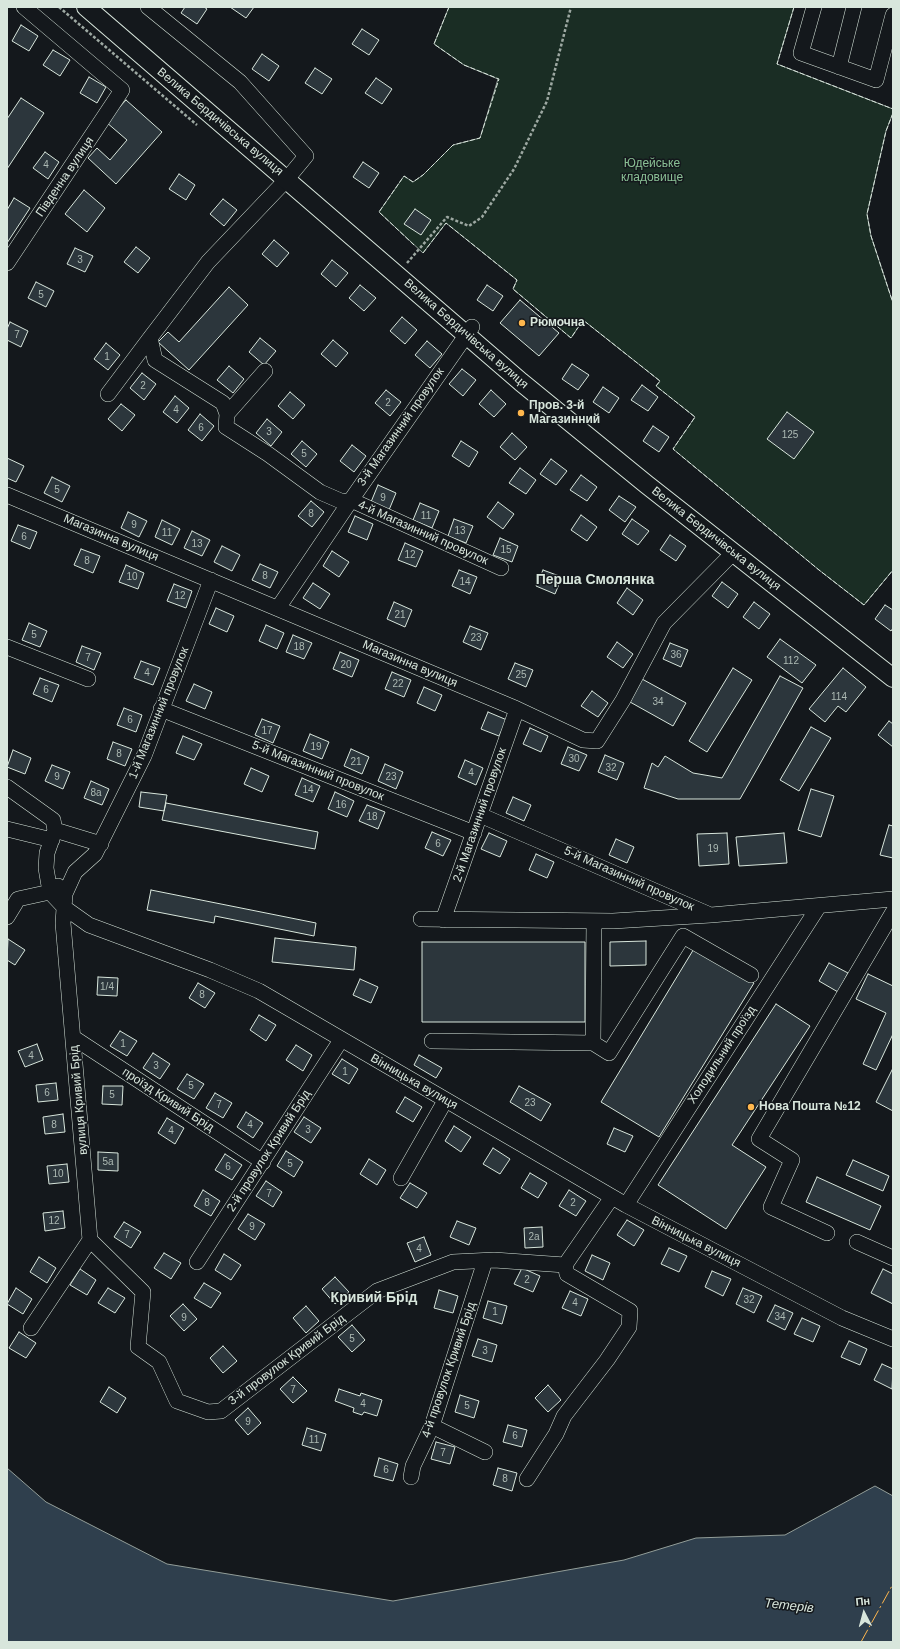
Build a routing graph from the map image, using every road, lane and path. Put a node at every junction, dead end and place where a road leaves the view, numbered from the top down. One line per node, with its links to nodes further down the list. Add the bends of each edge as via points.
1 (24, 7): 12 (street, Південна вулиця, via 122,90)
2 (86, 7): 11 (main road, Велика Бердичівська вулиця, via 141,56)
3 (100, 7): 11 (main road, Велика Бердичівська вулиця)
4 (148, 7): 11 (street, via 240,82 306,156)
5 (571, 7): 13 (path, via 552,87 514,169 482,217 469,226 447,217)
6 (814, 7): 10 (street, via 801,52)
7 (854, 7): 10 (street)
8 (893, 15): 9 (street)
9 (887, 63): 10 (street, via 876,80)
10 (839, 67)
11 (289, 176): 13 (main road, Велика Бердичівська вулиця); 14 (main road, Велика Бердичівська вулиця); 15 (street, via 208,262)
12 (7, 263)
13 (404, 267): 14 (main road, Велика Бердичівська вулиця)
14 (469, 330): 20 (street, 3-й Магазинний провулок); 21 (main road, Велика Бердичівська вулиця, via 532,392); 26 (main road, Велика Бердичівська вулиця, via 650,477)
15 (150, 338): 17 (street); 18 (street, 4-й Магазинний провулок, via 155,360 222,402)
16 (265, 371): 18 (street)
17 (108, 394)
18 (227, 414): 20 (street, 4-й Магазинний провулок, via 226,427 320,492 343,502)
19 (7, 495): 23 (street, Магазинна вулиця)
20 (351, 500): 22 (street, 4-й Магазинний провулок); 24 (street, 3-й Магазинний провулок)
21 (733, 553): 27 (main road, Велика Бердичівська вулиця); 30 (street, Магазинна вулиця, via 664,623 623,700 597,741 583,740)
22 (501, 568)
23 (211, 580): 24 (street, Магазинна вулиця); 29 (street, 1-й Магазинний провулок)
24 (278, 608): 30 (street, Магазинна вулиця)
25 (7, 647): 28 (street)
26 (893, 664)
27 (893, 678)
28 (88, 679)
29 (161, 709): 34 (street, 5-й Магазинний провулок); 36 (street, 1-й Магазинний провулок, via 144,756)
30 (517, 709): 32 (street, 2-й Магазинний провулок)
31 (7, 787): 35 (street, via 53,820)
32 (480, 815): 34 (street, 2-й Магазинний провулок); 44 (street, 5-й Магазинний провулок)
33 (7, 829): 35 (street)
34 (474, 833): 47 (street, 2-й Магазинний провулок)
35 (54, 834): 36 (street); 38 (street, via 47,853 46,868)
36 (101, 844): 37 (street, вулиця Кривий Брід, via 96,854)
37 (75, 872): 38 (street); 42 (street, вулиця Кривий Брід, via 66,894)
38 (50, 892): 39 (street); 42 (street, Вінницька вулиця)
39 (13, 896): 45 (street)
40 (893, 899): 41 (street)
41 (819, 906): 44 (street); 58 (street, Холодильний проїзд)
42 (64, 908): 50 (street, вулиця Кривий Брід, via 63,923); 51 (street, Вінницька вулиця, via 89,925 196,964 259,991)
43 (893, 912): 59 (street, via 759,1139 792,1160 771,1207)
44 (711, 915): 48 (street)
45 (7, 917)
46 (421, 919): 47 (street)
47 (443, 920): 48 (street)
48 (594, 921): 53 (street)
49 (751, 975): 53 (street, via 683,936 609,1053)
50 (74, 1038): 55 (street, проїзд Кривий Брід); 60 (street, вулиця Кривий Брід)
51 (341, 1040): 54 (street, Вінницька вулиця); 55 (street, 2-й провулок Кривий Брід)
52 (432, 1041): 53 (street)
53 (593, 1043)
54 (445, 1101): 56 (street); 57 (street, Вінницька вулиця)
55 (263, 1162): 64 (street, 2-й провулок Кривий Брід)
56 (401, 1178)
57 (612, 1197): 58 (street, Вінницька вулиця); 65 (street)
58 (626, 1205): 67 (street, Вінницька вулиця, via 842,1318)
59 (827, 1233)
60 (90, 1240): 63 (street, 3-й провулок Кривий Брід, via 143,1292 138,1347 159,1362 177,1401 208,1412 221,1411 377,1291 453,1262); 66 (street)
61 (857, 1242): 62 (street)
62 (893, 1258)
63 (485, 1261): 65 (street, 3-й провулок Кривий Брід); 68 (street, 4-й провулок Кривий Брід)
64 (197, 1262)
65 (565, 1265): 71 (street, via 568,1274 630,1311 629,1327 564,1416 556,1434)
66 (31, 1328)
67 (893, 1339)
68 (432, 1426): 69 (street); 70 (street, 4-й провулок Кривий Брід)
69 (485, 1452)
70 (411, 1478)
71 (526, 1479)

